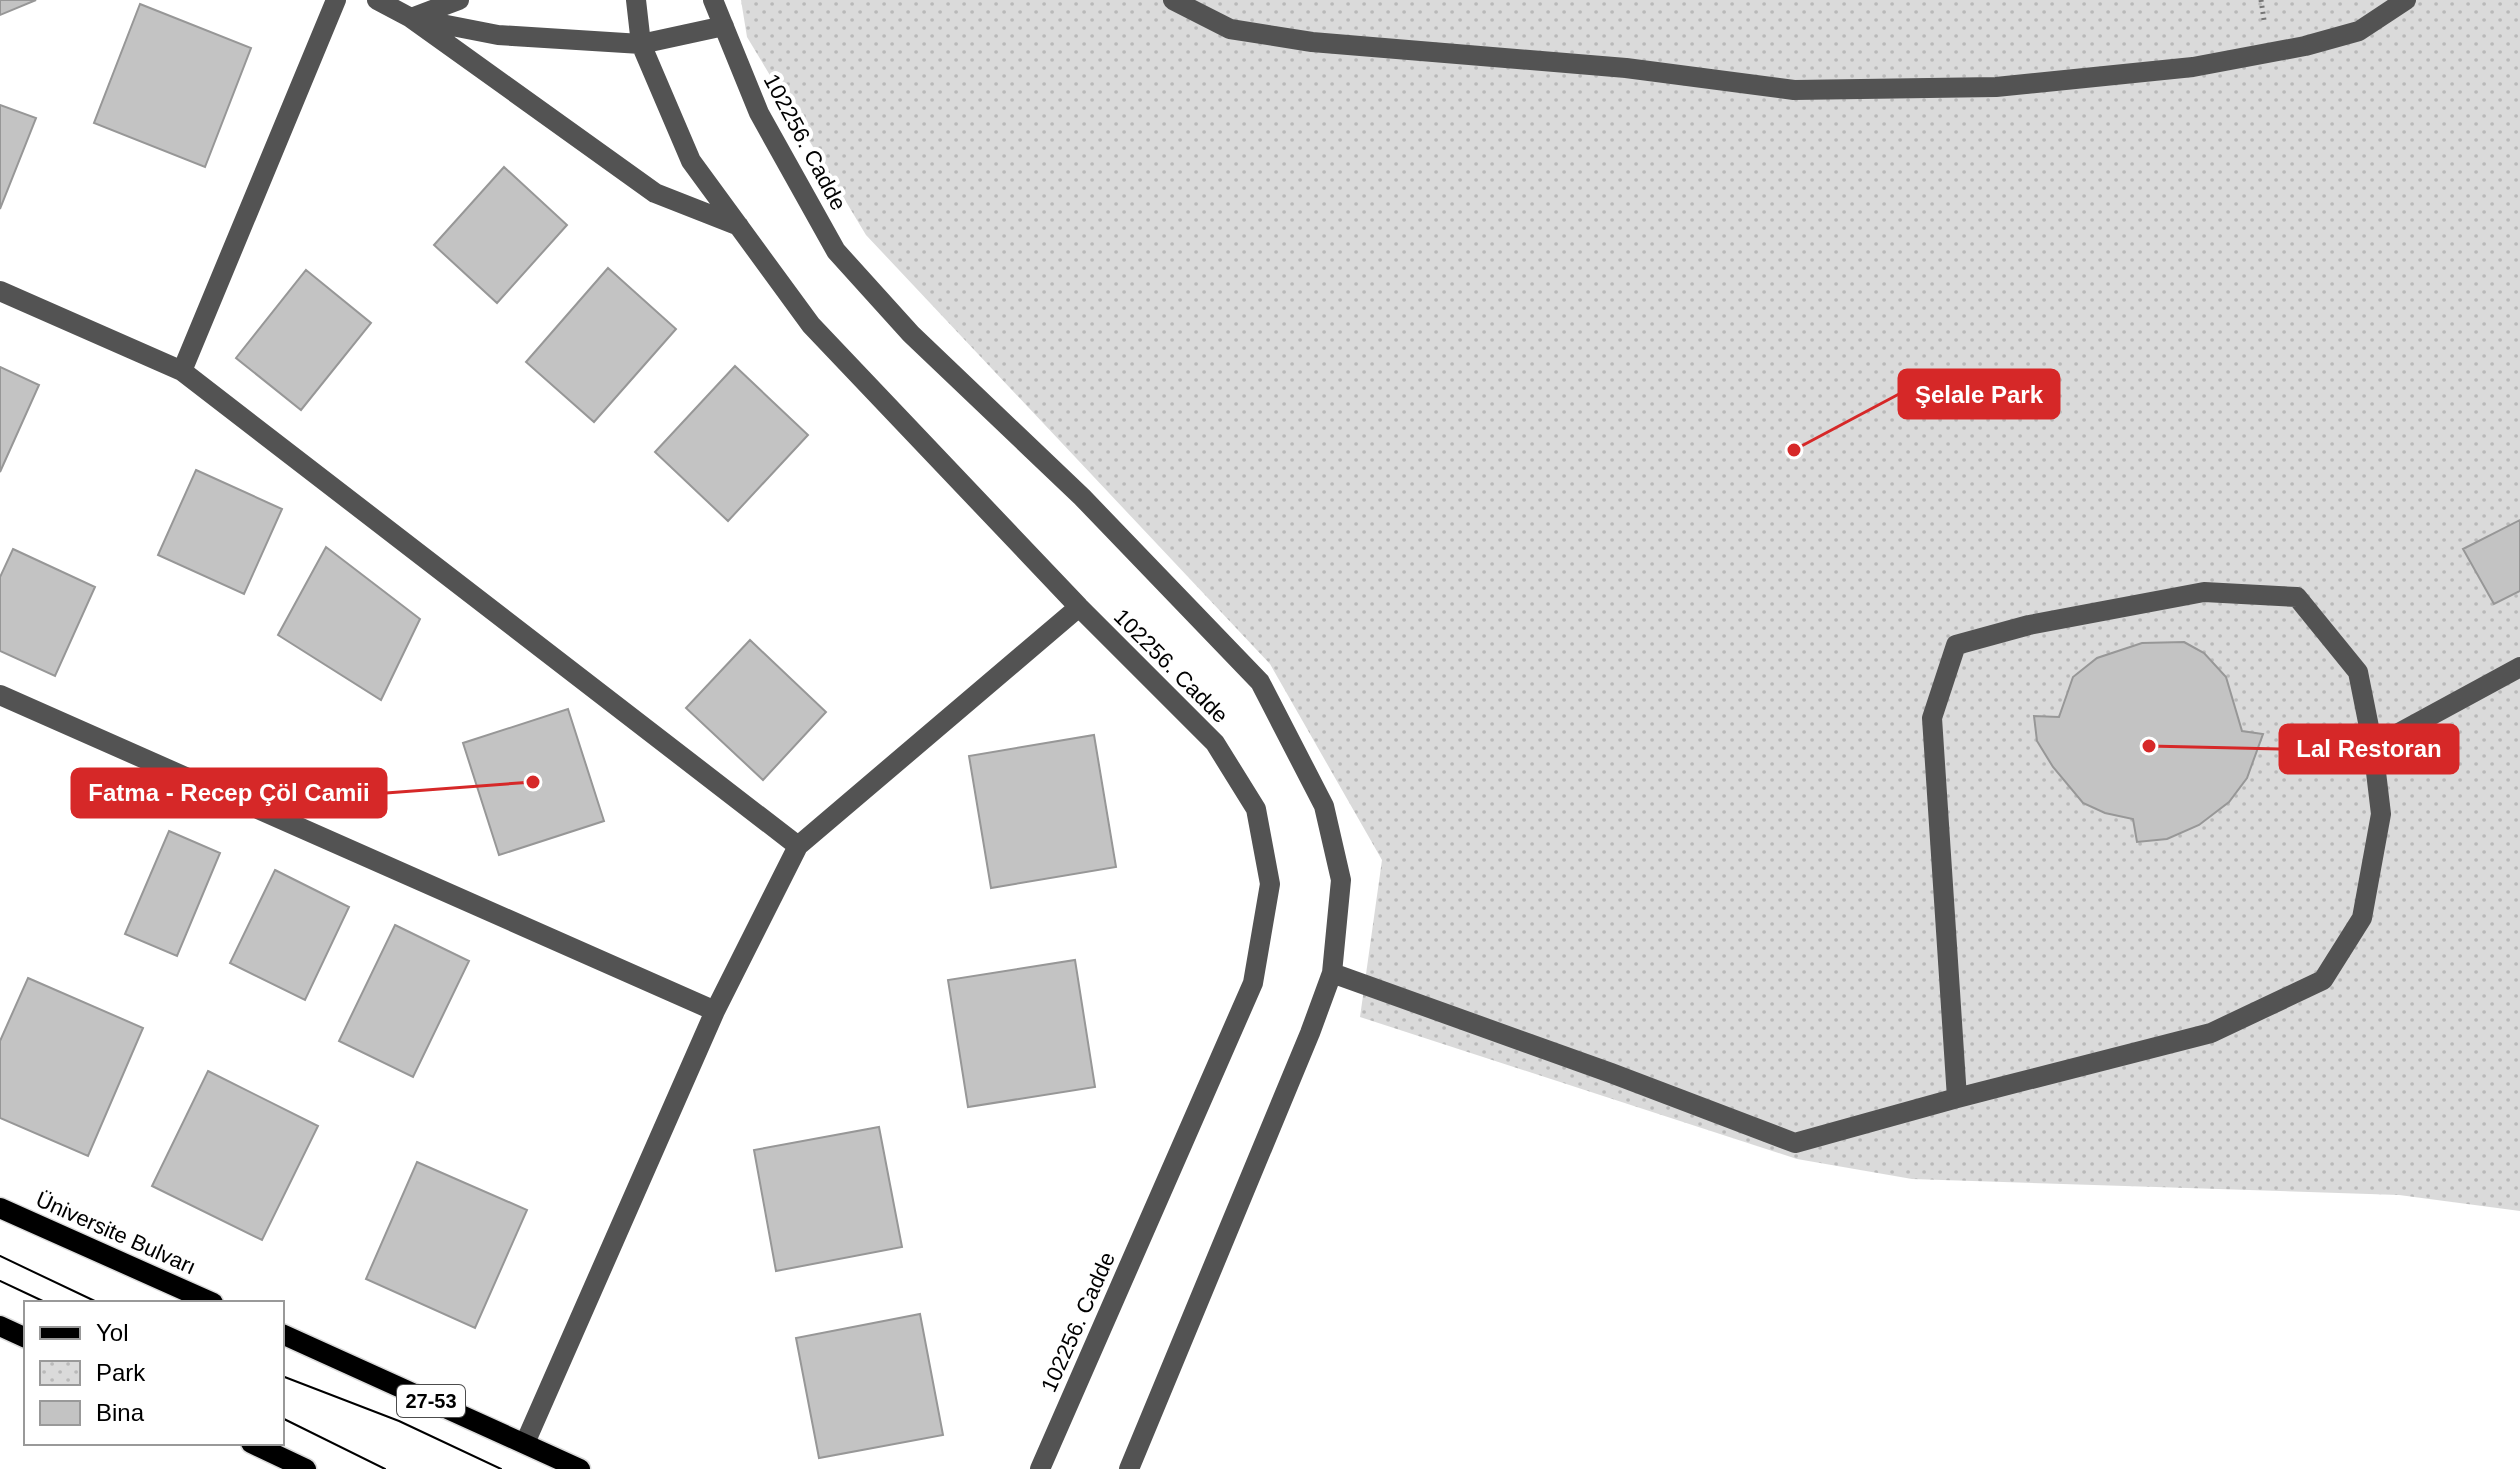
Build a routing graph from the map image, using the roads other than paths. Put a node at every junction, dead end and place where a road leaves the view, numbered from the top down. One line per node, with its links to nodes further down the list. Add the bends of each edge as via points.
1 (336, 0): 13 (street)
2 (377, 0): 8 (street)
3 (459, 0): 8 (street)
4 (636, 0): 10 (street, 102256. Cadde)
5 (713, 0): 9 (street, 102256. Cadde)
6 (1173, 0): 7 (street, via 1230,29 1312,42 1626,68 1794,90 1996,87 2193,67 2359,31)
7 (2406, 0)
8 (411, 18): 10 (street, via 498,35); 11 (street, via 655,193)
9 (724, 26): 10 (street); 19 (street, 102256. Cadde, via 759,113 836,251 911,334 1082,497 1260,682 1324,806 1341,880)
10 (641, 44): 11 (street, 102256. Cadde, via 691,161)
11 (739, 226): 14 (street, 102256. Cadde, via 811,325)
12 (0, 291): 13 (street)
13 (182, 371): 18 (street)
14 (1079, 607): 18 (street); 31 (street, 102256. Cadde, via 1215,743 1256,809 1270,884 1253,983)
15 (2520, 667): 17 (street)
16 (0, 695): 20 (street)
17 (2373, 747): 21 (street, via 2381,814 2362,918 2323,980 2211,1033); 21 (street, via 2358,672 2297,597 2204,592 2029,625 1956,645 1932,718)
18 (798, 846): 20 (street)
19 (1332, 973): 21 (street, via 1795,1143); 32 (street, 102256. Cadde)
20 (715, 1011): 27 (street)
21 (1957, 1098)
22 (0, 1208): 23 (main road, Üniversite Bulvarı)
23 (209, 1301)
24 (0, 1326): 26 (main road)
25 (284, 1335): 27 (main road, 27-53)
26 (24, 1337)
27 (525, 1443): 30 (main road, 27-53)
28 (255, 1445): 29 (main road)
29 (306, 1469)
30 (580, 1469)
31 (1040, 1469)
32 (1129, 1469)

